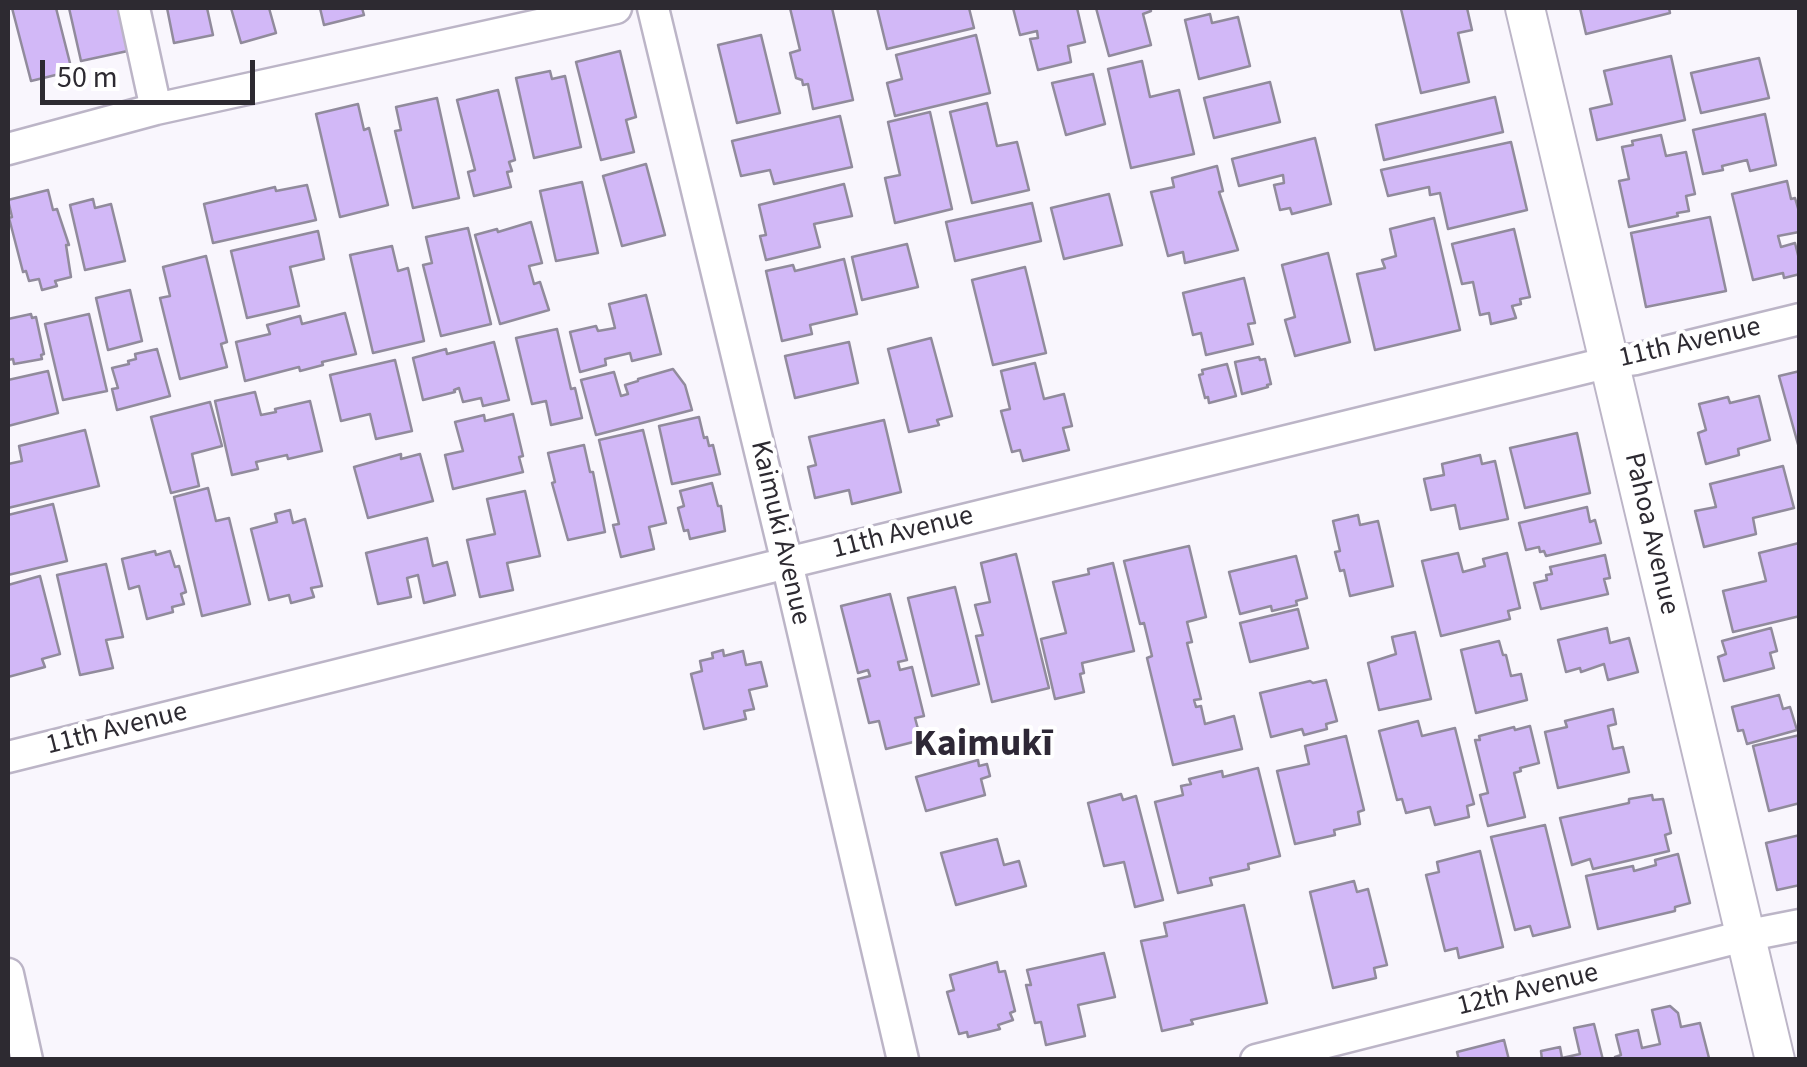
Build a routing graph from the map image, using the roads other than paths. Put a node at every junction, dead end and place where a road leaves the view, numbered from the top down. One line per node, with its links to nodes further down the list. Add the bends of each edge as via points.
1 (134, 8): 5 (street)
2 (616, 8): 5 (street)
3 (653, 8): 9 (street, Kaimuki Avenue)
4 (1525, 8): 8 (street, Pahoa Avenue)
5 (156, 108): 6 (street)
6 (8, 149)
7 (1800, 319): 8 (street, 11th Avenue)
8 (1610, 362): 9 (street, 11th Avenue); 12 (street, Pahoa Avenue)
9 (787, 562): 10 (street, 11th Avenue); 15 (street, Kaimuki Avenue)
10 (8, 758)
11 (1800, 925): 12 (street, 12th Avenue)
12 (1744, 936): 16 (street, 12th Avenue); 17 (street, Pahoa Avenue)
13 (8, 974): 14 (street)
14 (27, 1060)
15 (902, 1060)
16 (1256, 1060)
17 (1775, 1060)

